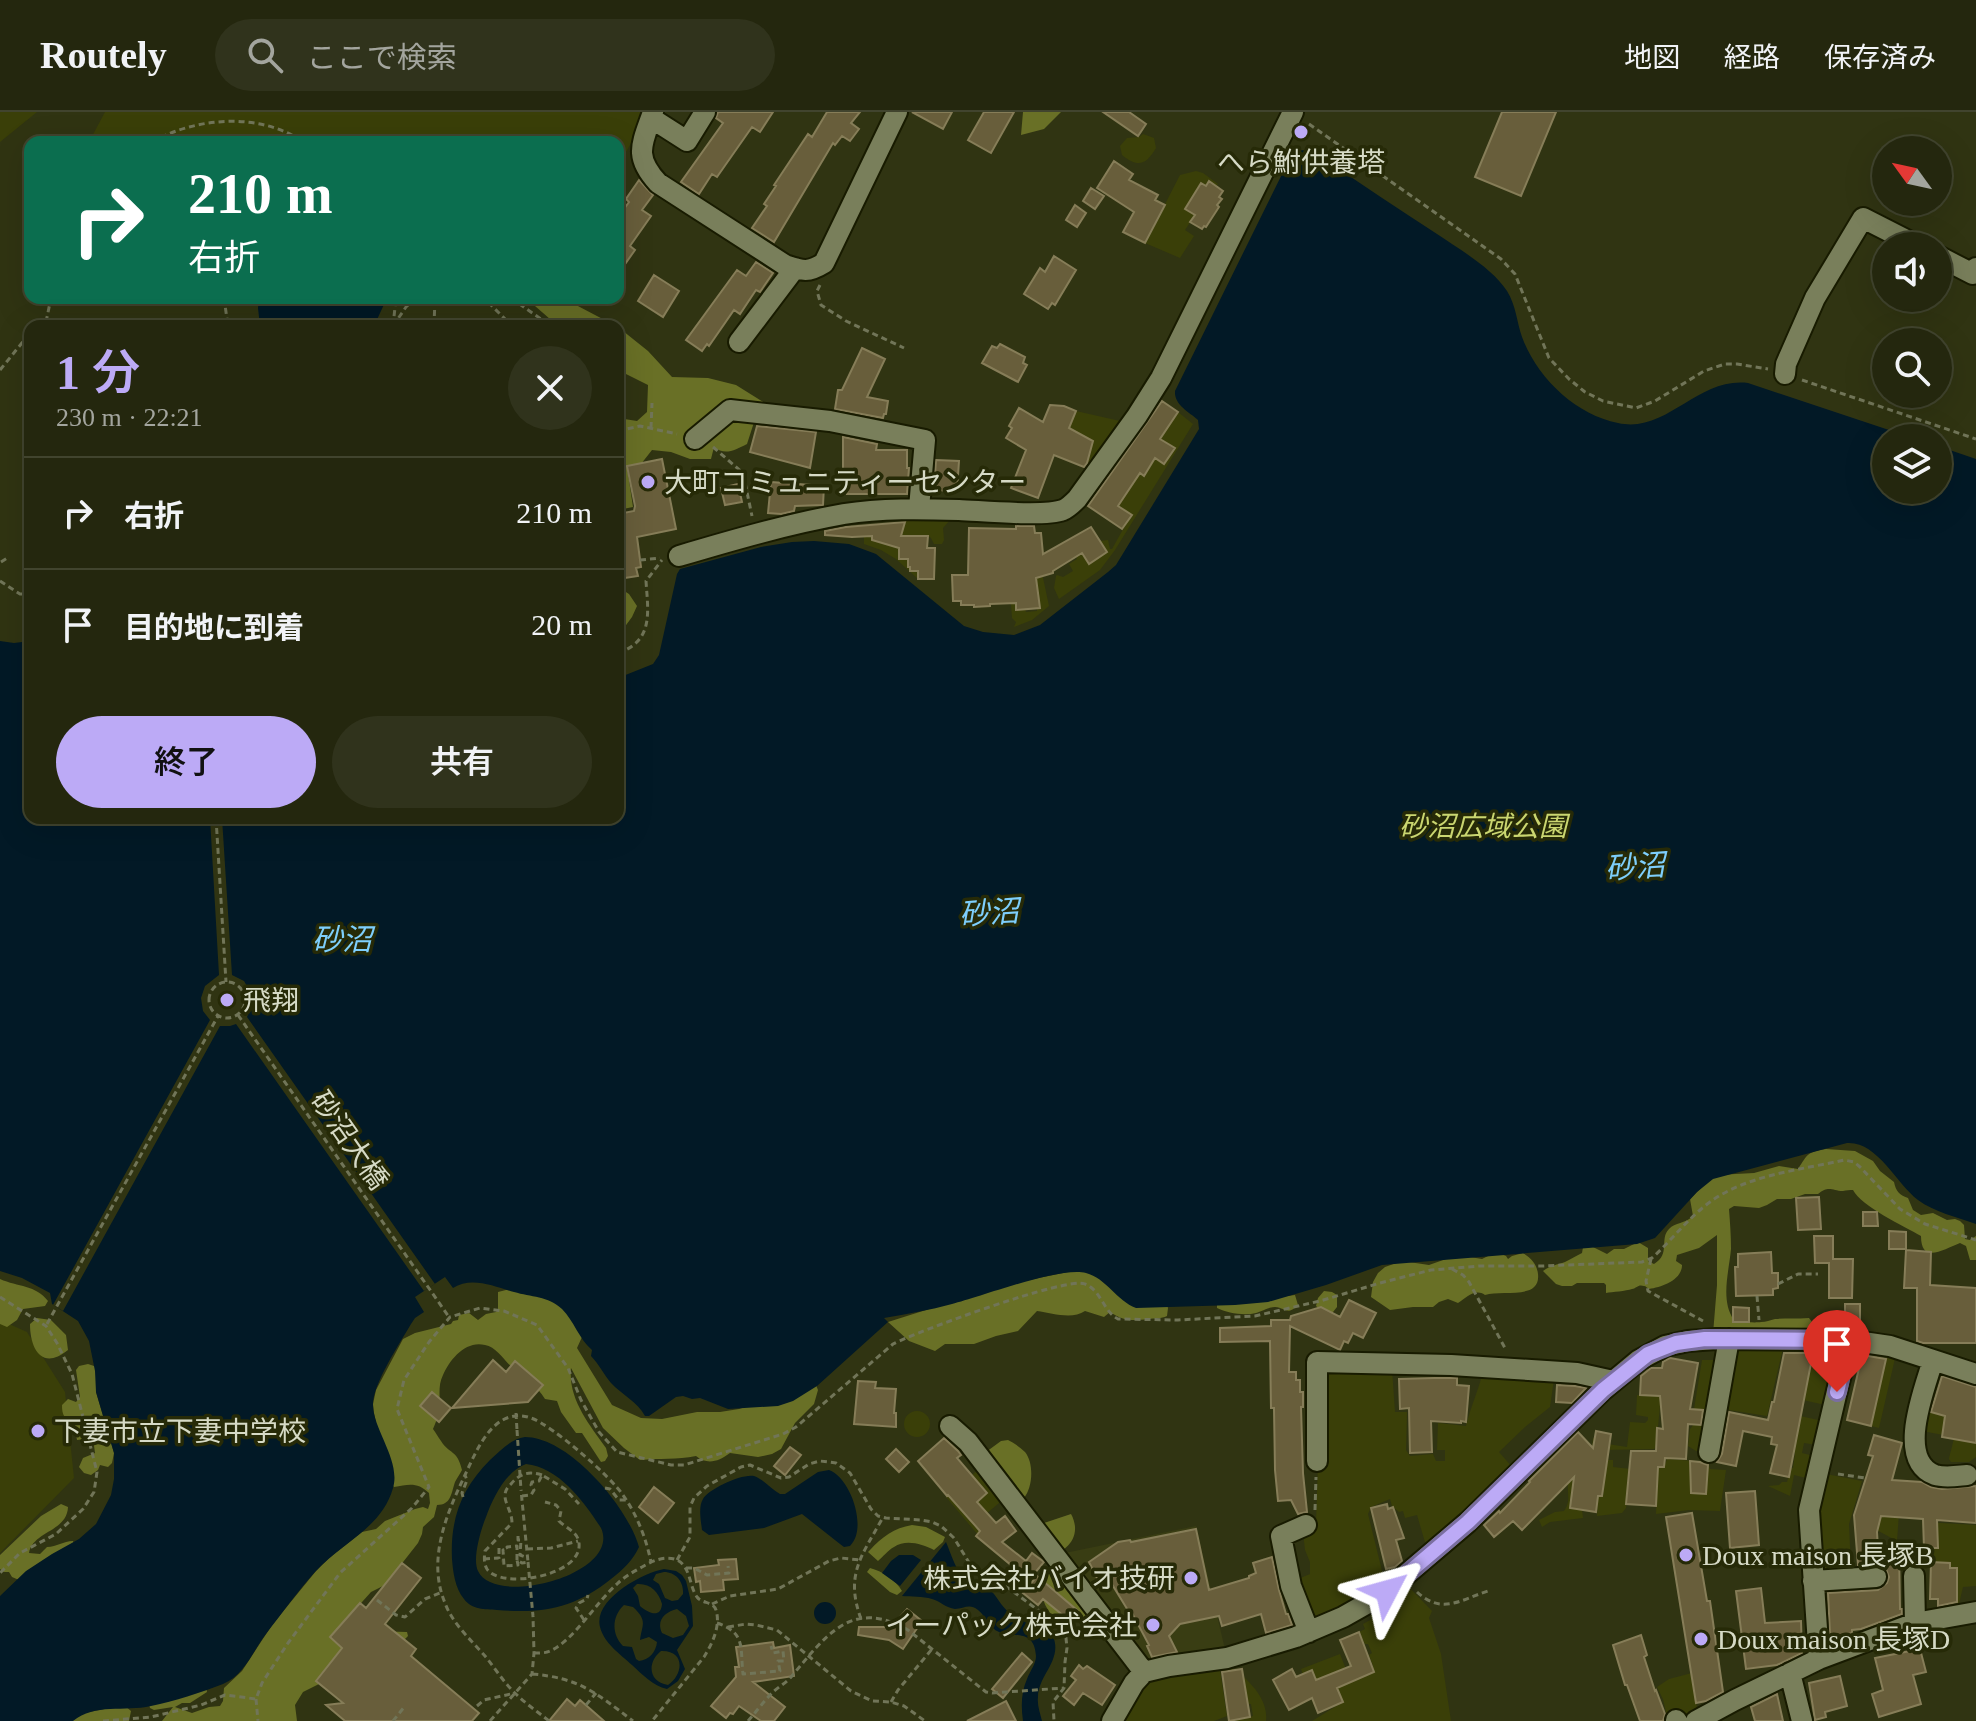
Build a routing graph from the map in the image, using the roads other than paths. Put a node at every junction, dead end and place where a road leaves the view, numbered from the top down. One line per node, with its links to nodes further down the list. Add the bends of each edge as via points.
1 (705, 112): 3 (street, via 687,141)
2 (897, 112): 7 (street, via 824,263 814,270)
3 (652, 115): 7 (street, via 641,150 644,166 658,183)
4 (1299, 117): 12 (street, via 1161,378 1077,499 1056,512)
5 (1890, 232): 10 (street, via 1863,218 1815,298)
6 (1952, 263): 8 (street, via 1973,274)
7 (795, 268): 9 (street)
8 (1976, 268)
9 (739, 342)
10 (1785, 374)
11 (695, 439): 12 (street, via 730,410 830,421 925,440)
12 (919, 508): 13 (street, via 844,514)
13 (672, 557)
14 (1725, 1339): 15 (street); 18 (street, via 1665,1346); 20 (street)
15 (1849, 1340): 16 (street); 26 (street, via 1809,1510)
16 (1933, 1360): 17 (street); 22 (street, via 1917,1416 1917,1455 1922,1466 1937,1475)
17 (1976, 1374)
18 (1613, 1381): 21 (street, via 1516,1369 1317,1362); 29 (street, via 1468,1522 1382,1595)
19 (950, 1426): 31 (street, via 968,1442)
20 (1709, 1452)
21 (1317, 1461)
22 (1967, 1475)
23 (1306, 1525): 29 (street, via 1281,1536 1291,1586)
24 (1914, 1576): 28 (street)
25 (1876, 1577): 26 (street)
26 (1813, 1581): 30 (street)
27 (1976, 1612): 28 (street)
28 (1915, 1623): 30 (street)
29 (1309, 1632): 31 (street, via 1227,1658)
30 (1819, 1659): 32 (street)
31 (1144, 1672): 33 (street)
32 (1790, 1673): 34 (street); 35 (street)
33 (1112, 1721)
34 (1696, 1721)
35 (1802, 1721)

